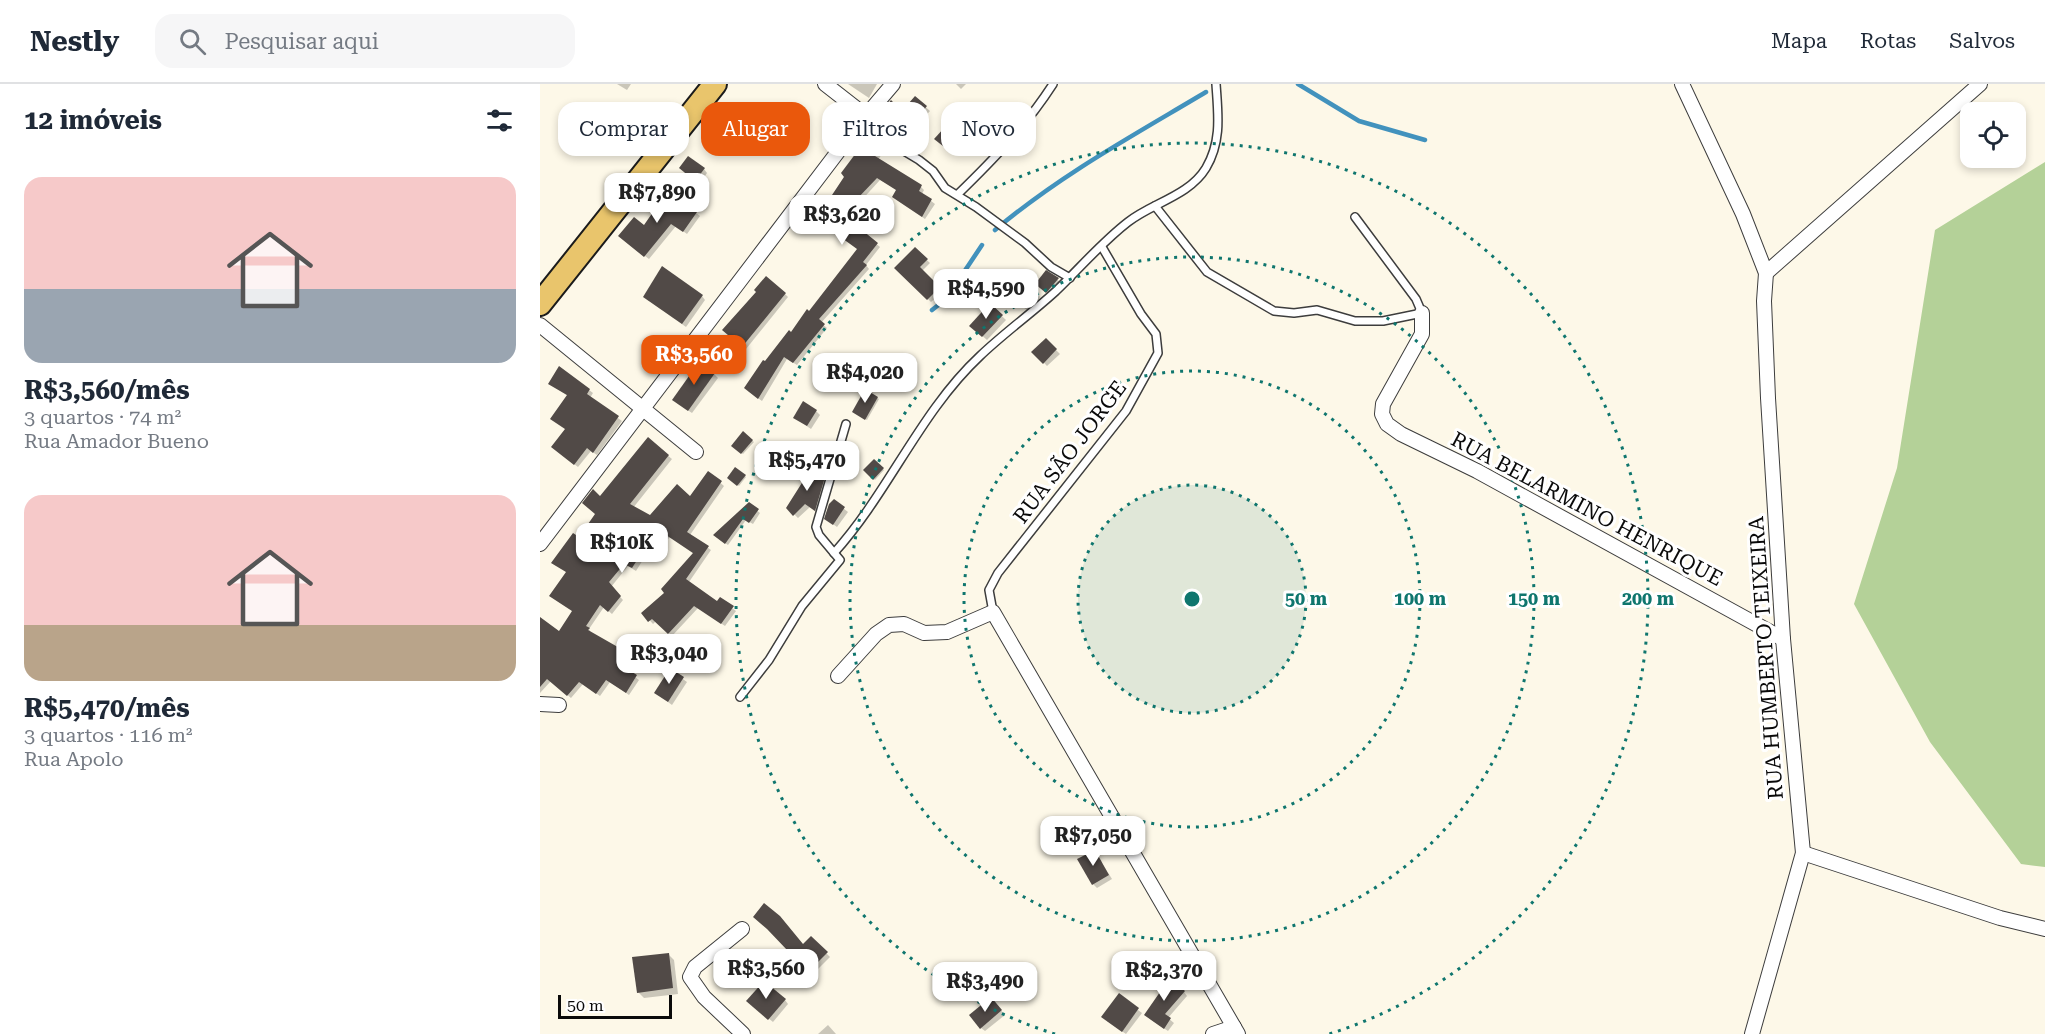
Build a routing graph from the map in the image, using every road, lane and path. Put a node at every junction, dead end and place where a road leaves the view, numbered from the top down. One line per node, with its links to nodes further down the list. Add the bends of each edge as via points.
1 (715, 84): 18 (main road)
2 (825, 84): 8 (street)
3 (893, 84): 9 (street)
4 (1053, 84): 12 (lane, via 1002,151)
5 (1216, 84): 13 (lane, via 1219,123 1205,170)
6 (1682, 84): 16 (street, RUA HUMBERTO TEIXEIRA)
7 (1980, 84): 16 (street)
8 (844, 102)
9 (878, 102)
10 (836, 156): 21 (street)
11 (913, 156): 12 (lane, via 933,171 945,188)
12 (958, 194): 17 (lane)
13 (1155, 206): 15 (lane, via 1128,221); 19 (lane, via 1207,272 1274,311 1317,310 1355,321 1383,321)
14 (1355, 217): 19 (lane, via 1416,299)
15 (1102, 247): 17 (lane); 26 (lane, RUA SÃO JORGE, via 1156,334 1158,353 1126,411 998,573 989,590)
16 (1766, 273): 27 (street, RUA HUMBERTO TEIXEIRA, via 1768,398)
17 (1070, 278): 25 (lane, via 979,357 953,387)
18 (540, 304)
19 (1422, 313): 27 (street, RUA BELARMINO HENRIQUE, via 1422,334 1382,410 1387,424)
20 (540, 325): 21 (street)
21 (643, 410): 23 (street); 24 (street)
22 (846, 424): 25 (lane, via 816,518 819,535)
23 (696, 452)
24 (540, 544)
25 (836, 554): 29 (lane, via 839,562 802,606 775,652)
26 (993, 612): 28 (street, via 947,632 924,633 904,624 889,625); 35 (street)
27 (1783, 639): 32 (street, RUA HUMBERTO TEIXEIRA)
28 (838, 676)
29 (740, 697)
30 (540, 704): 31 (street)
31 (559, 705)
32 (1803, 853): 34 (street); 38 (street, RUA HUMBERTO TEIXEIRA)
33 (742, 929): 36 (street, via 695,967 690,977 704,997)
34 (2045, 929)
35 (1236, 1030): 37 (street)
36 (742, 1034)
37 (1214, 1034)
38 (1752, 1034)

